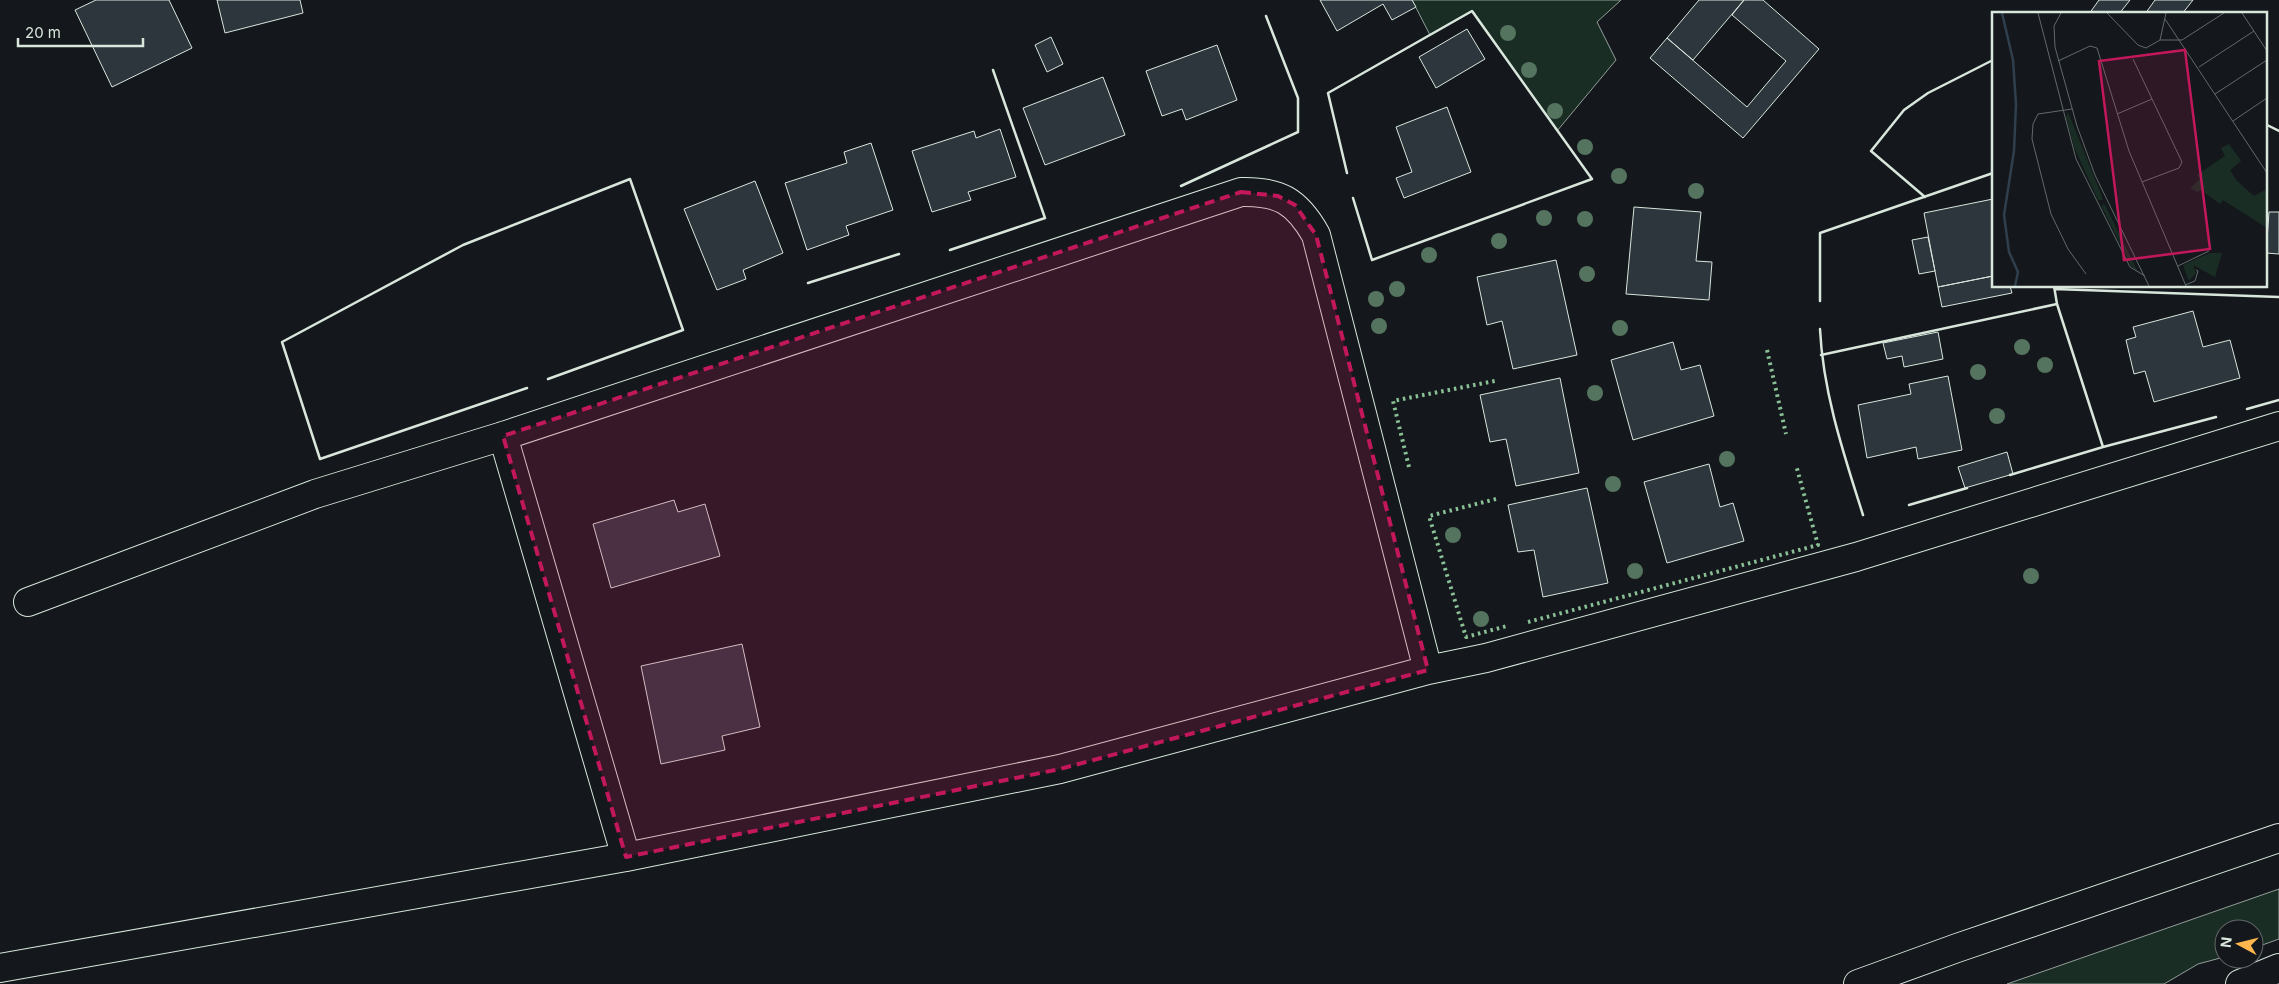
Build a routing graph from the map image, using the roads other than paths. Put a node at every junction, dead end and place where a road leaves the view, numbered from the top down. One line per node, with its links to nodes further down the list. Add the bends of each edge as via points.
1 (2279, 426): 4 (street, via 1856,557 1486,658)
2 (503, 436): 3 (street, via 315,494); 4 (street, via 1241,192 1278,196 1295,205 1316,235); 6 (street)
3 (28, 602)
4 (1428, 670): 6 (street, via 1060,769)
5 (2279, 838): 9 (street)
6 (626, 857): 7 (street)
7 (0, 968)
8 (2279, 968): 10 (street)
9 (1858, 984)
10 (2240, 984)

